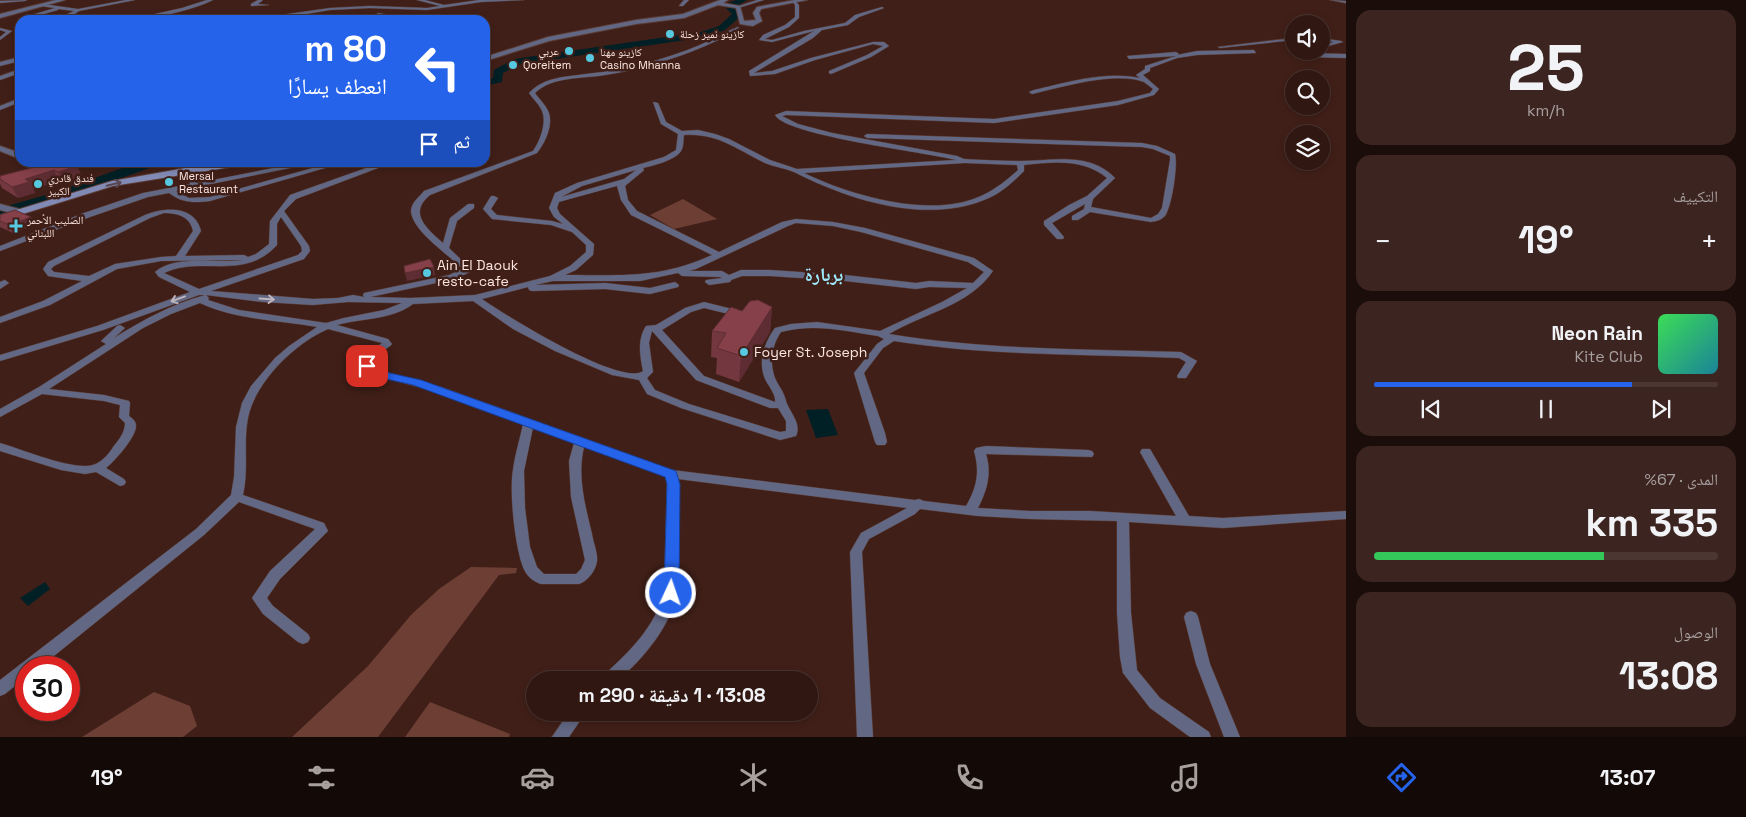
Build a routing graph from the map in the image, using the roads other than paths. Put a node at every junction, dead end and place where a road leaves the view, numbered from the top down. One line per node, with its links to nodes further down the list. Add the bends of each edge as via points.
1 (25, 0): 15 (street)
2 (62, 0): 19 (street)
3 (133, 0): 27 (street)
4 (211, 0): 30 (street)
5 (260, 0): 20 (street, via 252,8)
6 (419, 0): 22 (street)
7 (506, 0): 8 (street); 14 (street)
8 (522, 0)
9 (687, 0): 21 (street)
10 (725, 0): 18 (street)
11 (762, 0): 23 (street)
12 (804, 0): 16 (street)
13 (1332, 0): 17 (street)
14 (480, 1): 22 (street)
15 (0, 2)
16 (795, 2): 34 (street, via 759,8 756,12 759,21); 36 (street, via 798,5 797,17 761,40 772,41)
17 (1346, 2)
18 (717, 3): 23 (street); 48 (street, via 684,16 548,39)
19 (42, 5): 24 (street); 33 (street)
20 (266, 5)
21 (681, 5)
22 (450, 7): 26 (street, via 413,10 353,5)
23 (736, 7): 34 (street)
24 (62, 8): 27 (street); 28 (street)
25 (882, 8): 36 (street, via 857,16 846,24)
26 (348, 9): 31 (street); 32 (street)
27 (78, 10): 29 (street)
28 (35, 15)
29 (67, 15)
30 (153, 15)
31 (294, 15)
32 (383, 15)
33 (0, 16)
34 (740, 25): 91 (street, via 722,38 638,68 556,80 536,88 532,93 544,108 547,118 535,152 427,194 418,202 415,213 422,227)
35 (0, 29): 38 (street, via 10,32)
36 (820, 30): 55 (street, via 752,72 752,75 774,74 873,43 886,46)
37 (15, 32): 38 (street)
38 (6, 35): 39 (street)
39 (0, 39)
40 (1285, 40): 43 (street)
41 (1330, 40): 42 (street, via 1341,42)
42 (1330, 45)
43 (1192, 49): 45 (street); 49 (street, via 1180,54)
44 (1254, 52): 45 (street)
45 (1203, 53): 50 (street)
46 (1330, 56): 47 (street)
47 (1346, 56)
48 (490, 57)
49 (1129, 57)
50 (1174, 58): 53 (street, via 1177,61); 57 (street, via 1147,67 1148,70 1139,75)
51 (15, 60): 52 (street)
52 (0, 64)
53 (1156, 71)
54 (15, 72): 56 (street)
55 (831, 72)
56 (0, 76)
57 (1149, 81): 58 (street, via 1119,78); 63 (street, via 1155,92 1118,103 994,121 778,115 796,125)
58 (1032, 92)
59 (15, 102): 61 (street)
60 (656, 103): 62 (street, via 663,123)
61 (0, 108)
62 (681, 133): 68 (street, via 676,153); 74 (street, via 693,131 718,135 774,164)
63 (831, 135): 66 (street); 83 (street, via 1135,145 1172,155 1174,174 1168,188 1169,198 1158,219)
64 (0, 148): 65 (street)
65 (15, 154)
66 (963, 161): 67 (street); 74 (street)
67 (1020, 163): 74 (street, via 1022,170 1018,175 981,199 940,207 878,201); 79 (street, via 1076,161 1096,166 1112,178)
68 (648, 166): 75 (street); 80 (street, via 578,186 563,192)
69 (216, 167): 73 (main road)
70 (291, 167): 76 (street)
71 (325, 167): 77 (street, via 210,199 180,199)
72 (376, 167): 85 (street, via 293,196 286,202)
73 (191, 170): 76 (street); 84 (main road, one-way to 73, via 112,184)
74 (797, 171)
75 (626, 181): 80 (street); 93 (street, via 621,186 621,194 634,212)
76 (194, 186): 77 (street)
77 (171, 191): 90 (street, via 110,207)
78 (494, 198): 88 (street, via 486,209 495,217 552,224)
79 (1090, 198): 83 (street); 89 (street, via 1047,222)
80 (556, 200): 88 (street, via 553,208 557,215)
81 (471, 206): 91 (street, via 454,220)
82 (0, 207): 84 (street)
83 (1089, 209): 87 (street)
84 (17, 212): 86 (main road)
85 (282, 213): 92 (street, via 274,220 273,245); 99 (street, via 306,251 292,261)
86 (0, 218)
87 (1075, 218)
88 (578, 233): 96 (street, via 590,244 590,253 573,268)
89 (1060, 237)
90 (0, 249)
91 (445, 249): 107 (street, via 466,270 452,277)
92 (263, 254): 94 (street, via 241,258); 105 (street, via 236,264 179,266 160,272)
93 (719, 255): 95 (street); 102 (street, via 785,224 822,222 971,260 989,271)
94 (180, 257): 98 (street, via 115,267); 98 (street, via 197,231 195,222 184,213 168,210 54,262 47,269 51,274)
95 (671, 273): 96 (street, via 640,278); 97 (street, via 722,274)
96 (553, 278): 103 (street)
97 (728, 278): 100 (street); 102 (street, via 740,273 770,273 916,286)
98 (90, 279): 112 (street, via 53,301)
99 (241, 279): 104 (street); 105 (street)
100 (710, 282)
101 (675, 285): 103 (street, via 650,291 605,286)
102 (974, 286): 117 (street)
103 (517, 288): 106 (street)
104 (219, 293): 105 (street); 107 (street, one-way to 107, via 263,300 313,302)
105 (199, 296): 109 (street, one-way to 109); 110 (street); 114 (street, via 214,307 232,312)
106 (476, 298): 108 (street); 120 (street, via 523,332 546,344 615,373)
107 (348, 299): 108 (street)
108 (411, 301): 114 (street, via 396,309)
109 (157, 306): 110 (street); 113 (street)
110 (168, 312): 115 (street)
111 (752, 317): 116 (street, via 704,305 688,310)
112 (0, 320)
113 (119, 325): 115 (street); 118 (street); 121 (street, via 92,352)
114 (328, 326): 124 (street, via 385,341 384,348 368,358 367,366 371,372 417,382); 133 (street, via 291,349 264,377 248,402 241,429)
115 (137, 328): 121 (street)
116 (657, 329): 120 (street, via 649,328 647,331 648,372); 122 (street, via 700,378 774,406)
117 (887, 336): 119 (street, via 988,348 1181,355 1192,361); 122 (street, via 806,324 773,328 767,366); 126 (street, via 859,373)
118 (0, 358)
119 (1182, 376)
120 (642, 377): 122 (street, via 651,392 780,436 792,433 791,422)
121 (39, 390): 123 (street); 130 (street, via 112,398 124,403 124,417 130,422 130,429 114,455)
122 (781, 404)
123 (0, 414)
124 (529, 423): 125 (street); 125 (street, via 518,472 519,508 530,570 541,579 579,579 591,560 577,498 575,461)
125 (580, 441): 131 (street)
126 (882, 442)
127 (0, 447): 130 (street, via 78,469)
128 (1146, 452): 138 (street)
129 (1088, 454): 135 (street, via 980,451 984,465 982,489)
130 (97, 468): 132 (street)
131 (671, 474): 134 (street); 142 (street, via 671,593 666,611 639,652)
132 (120, 482)
133 (237, 497): 140 (street, via 320,526 322,531 275,575 259,598 268,610); 141 (street, via 200,532)
134 (919, 503): 135 (street); 147 (street, via 865,536 856,552)
135 (970, 511): 137 (street)
136 (1346, 515): 138 (street, via 1223,523)
137 (1123, 517): 138 (street); 148 (street, via 1124,613 1130,673 1155,703)
138 (1185, 522)
139 (1191, 617): 149 (street, via 1203,664)
140 (302, 638)
141 (42, 656)
142 (619, 671)
143 (15, 677): 144 (street)
144 (0, 688)
145 (572, 721): 146 (street)
146 (560, 737)
147 (864, 737)
148 (1203, 737)
149 (1232, 737)

